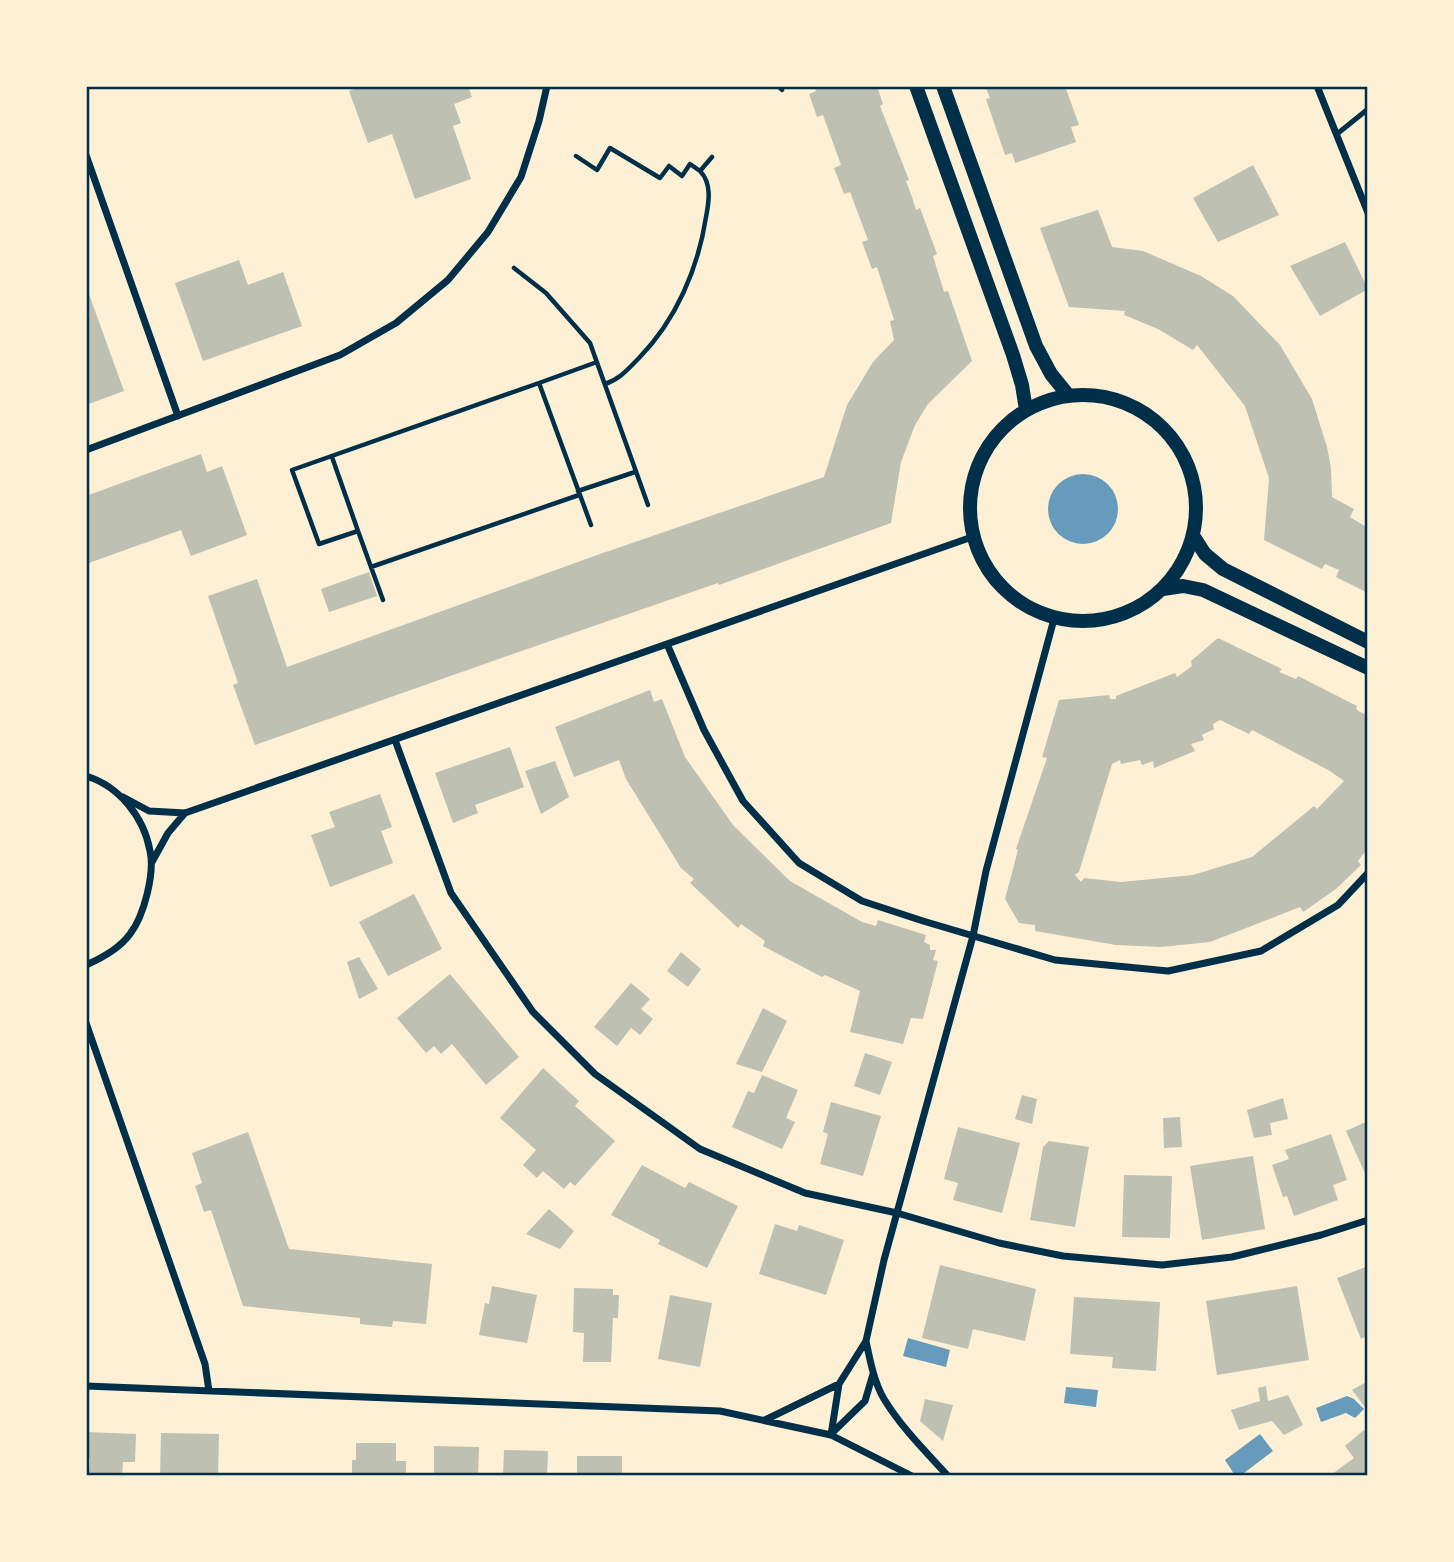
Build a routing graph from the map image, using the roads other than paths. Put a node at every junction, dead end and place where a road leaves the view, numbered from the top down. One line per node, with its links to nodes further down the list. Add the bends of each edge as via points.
1 (547, 86): 11 (street, via 521,177 488,232 448,280 396,323 340,355)
2 (916, 86): 10 (main road, via 1013,355)
3 (943, 86): 9 (main road, via 1036,346)
4 (1317, 86): 6 (street)
5 (1368, 109): 6 (lane)
6 (1337, 134): 8 (street)
7 (86, 155): 11 (street)
8 (1368, 213)
9 (1068, 395): 10 (main road); 14 (main road, via 1105,396 1140,409 1169,432 1188,464 1197,500)
10 (1026, 410): 13 (main road, via 997,434 977,465 969,501)
11 (178, 416): 12 (street)
12 (86, 450)
13 (972, 537): 16 (main road, via 984,565 1002,589 1026,607); 18 (street)
14 (1194, 537): 15 (main road, via 1186,558); 17 (main road, via 1223,569)
15 (1163, 589): 16 (main road, via 1120,616 1087,622); 19 (main road, via 1203,590)
16 (1054, 619): 26 (street)
17 (1368, 642)
18 (667, 644): 20 (street); 26 (street, via 704,730 743,802 799,863 862,901)
19 (1368, 668)
20 (395, 740): 23 (street); 29 (street, via 451,893 533,1012 595,1074 700,1149 806,1193)
21 (86, 776): 22 (street)
22 (123, 797): 23 (street, via 149,811); 24 (street, via 143,828)
23 (185, 813): 24 (street)
24 (150, 866): 27 (street, via 144,911 130,936 103,958)
25 (1368, 873): 26 (street, via 1338,905 1261,951 1168,971 1055,960)
26 (972, 936): 29 (street)
27 (86, 965)
28 (86, 1023): 35 (street, via 205,1364)
29 (897, 1213): 30 (street, via 1063,1256 1162,1265 1232,1257); 31 (street)
30 (1368, 1220)
31 (866, 1341): 32 (street); 33 (street)
32 (873, 1373): 37 (street, via 865,1401); 39 (street, via 884,1399)
33 (839, 1384): 36 (street); 37 (street)
34 (86, 1386): 35 (street)
35 (209, 1391): 36 (street, via 709,1410)
36 (765, 1420): 37 (street)
37 (831, 1435): 38 (street)
38 (912, 1476)
39 (948, 1476)

